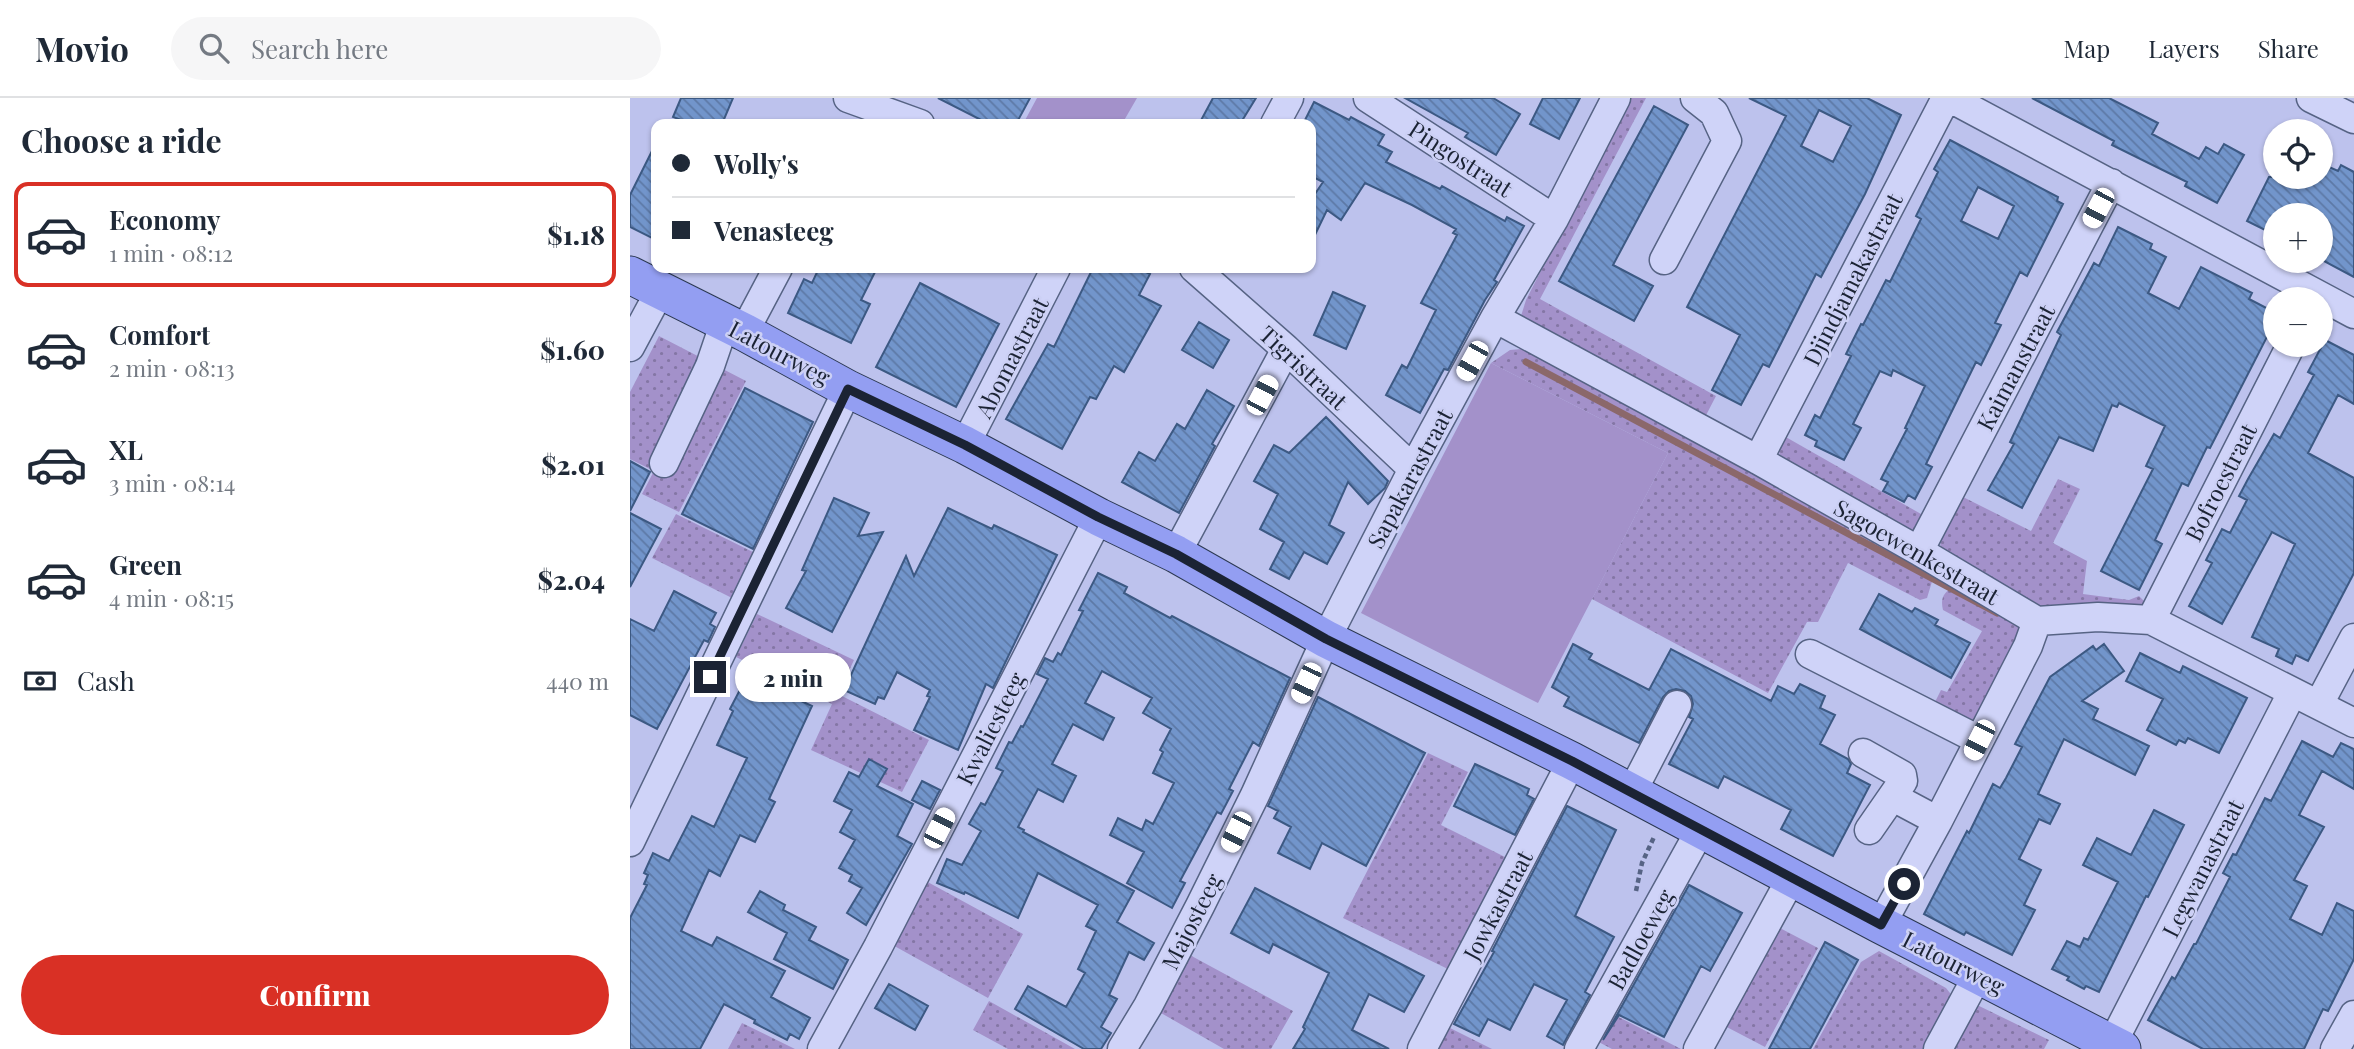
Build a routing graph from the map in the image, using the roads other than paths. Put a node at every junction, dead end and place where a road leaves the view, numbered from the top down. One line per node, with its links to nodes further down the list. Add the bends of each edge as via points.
1 (1289, 98): 9 (street)
2 (1368, 98): 12 (street, Pingostraat)
3 (1616, 98): 12 (street, Sapakarastraat)
4 (1695, 98): 13 (street, via 1714,113 1727,141)
5 (1948, 98): 11 (street); 28 (street, Djindjamakastraat)
6 (2311, 98): 10 (street)
7 (855, 109): 8 (street)
8 (898, 119)
9 (1278, 119)
10 (2354, 119)
11 (2111, 183): 18 (street); 32 (street, Kaimanstraat)
12 (1554, 219): 21 (street, Sapakarastraat)
13 (1664, 260)
14 (774, 273): 22 (street)
15 (1053, 273): 27 (street, Abomastraat)
16 (1200, 273): 24 (street, Tigristraat)
17 (645, 283): 22 (main road, Latourweg); 23 (street)
18 (2298, 287)
19 (2333, 305): 20 (street)
20 (2354, 314)
21 (1495, 318): 28 (street, Sagoewenkestraat); 30 (street, Sapakarastraat)
22 (735, 327): 26 (main road, Latourweg); 29 (street, via 710,366)
23 (630, 347)
24 (1286, 349): 30 (street, Tigristraat); 33 (street)
25 (2285, 357): 34 (street, Bofroestraat)
26 (848, 389): 27 (main road, Latourweg); 51 (street)
27 (965, 445): 31 (main road, Latourweg)
28 (1758, 460): 32 (street, Sagoewenkestraat)
29 (664, 463)
30 (1413, 469): 37 (street, Sapakarastraat)
31 (1098, 517): 33 (main road, Latourweg); 57 (street, Kwaliesteeg)
32 (1919, 551): 35 (street, Sagoewenkestraat)
33 (1176, 554): 37 (main road, Latourweg)
34 (2151, 620): 35 (street); 39 (street)
35 (2037, 621): 43 (street)
36 (2354, 638): 40 (street)
37 (1326, 639): 45 (main road, Latourweg); 58 (street, Majosteeg, via 1200,906)
38 (1810, 654): 43 (street)
39 (2292, 693): 40 (street); 56 (street, Legwanastraat)
40 (2319, 704): 42 (street)
41 (1676, 705): 46 (street)
42 (2354, 723)
43 (1979, 740): 48 (street)
44 (1863, 753): 47 (street, via 1902,775)
45 (1572, 761): 46 (main road, Latourweg); 59 (street, Jowkastraat)
46 (1632, 792): 49 (main road, Latourweg)
47 (1892, 797): 48 (street); 50 (street)
48 (1938, 821): 53 (street)
49 (1701, 829): 52 (main road, Latourweg); 60 (street, Badloeweg)
50 (1869, 830)
51 (630, 842)
52 (1792, 877): 53 (main road, Latourweg); 61 (street)
53 (1881, 925): 54 (main road, Latourweg)
54 (1978, 975): 56 (main road, Latourweg); 62 (street)
55 (2354, 1015): 63 (street)
56 (2117, 1046)
57 (822, 1049)
58 (1122, 1049)
59 (1422, 1049)
60 (1579, 1049)
61 (1698, 1049)
62 (1938, 1049)
63 (2335, 1049)

